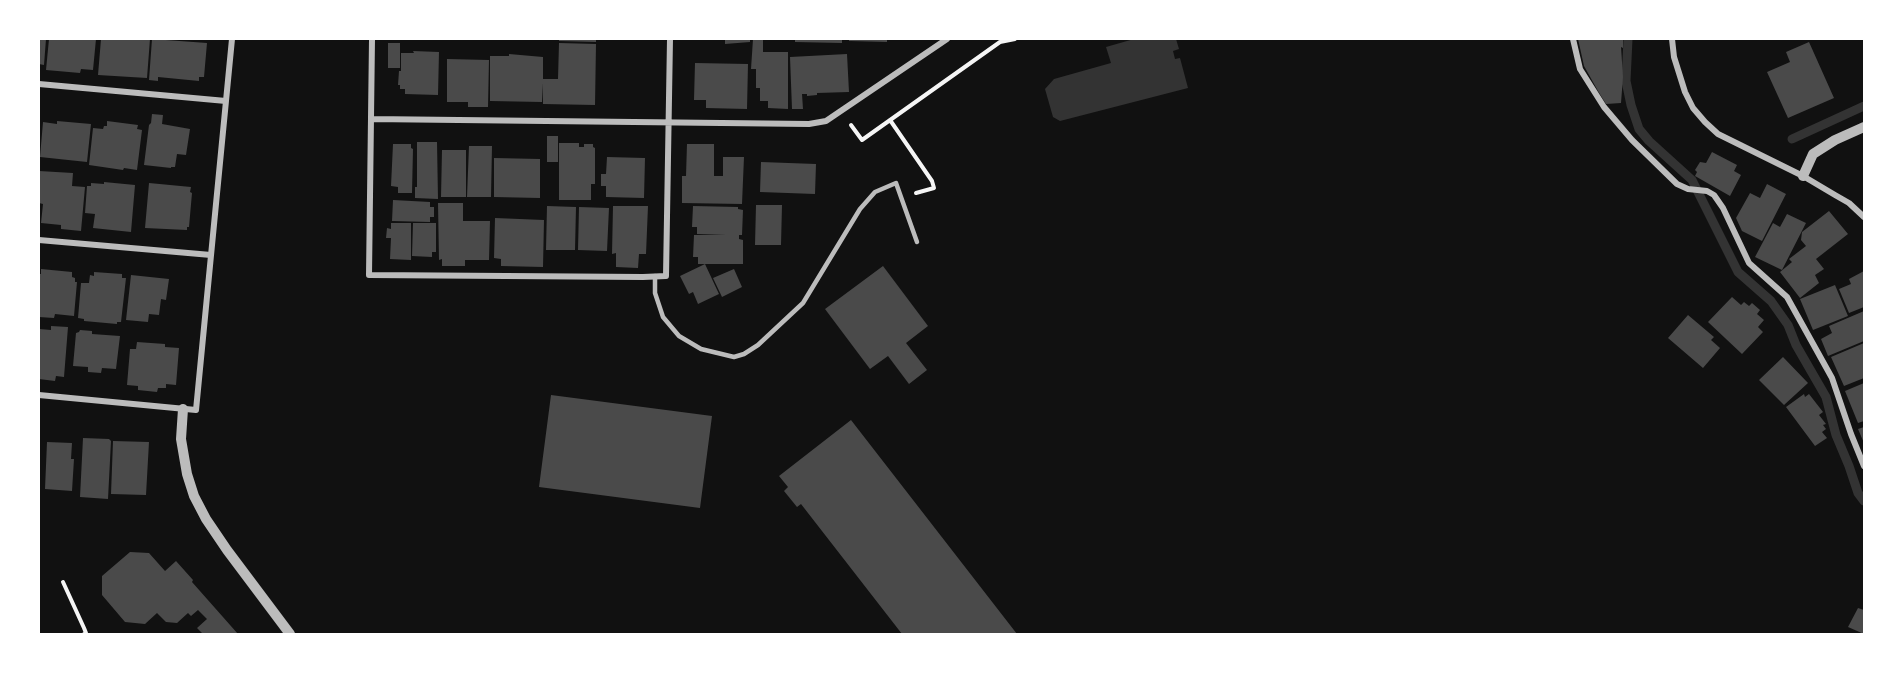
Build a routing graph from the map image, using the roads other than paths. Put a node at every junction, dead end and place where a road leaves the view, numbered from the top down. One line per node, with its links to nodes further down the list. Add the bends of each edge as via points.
1 (232, 39): 8 (street)
2 (372, 39): 9 (street)
3 (670, 39): 10 (street)
4 (947, 39): 10 (street, via 826,121)
5 (1573, 39): 20 (street, via 1580,69 1604,107 1677,184 1714,195 1749,263 1787,297 1832,378)
6 (1672, 39): 12 (street, via 1679,77 1699,117 1718,134)
7 (39, 84): 8 (street)
8 (226, 101): 16 (street)
9 (371, 119): 10 (street); 17 (street, via 369,275)
10 (668, 122): 17 (street, via 666,276)
11 (1864, 127): 12 (street, via 1813,154)
12 (1803, 176): 13 (street, via 1849,203)
13 (1864, 217)
14 (39, 240): 16 (street)
15 (917, 242): 17 (lane, via 896,183 875,192 803,303 758,345 734,357 701,349 679,336 663,317 655,293)
16 (211, 255): 19 (street, via 196,410)
17 (655, 276)
18 (39, 395): 19 (street)
19 (183, 409): 21 (street, via 181,439 194,496 227,550)
20 (1864, 466)
21 (290, 634)

